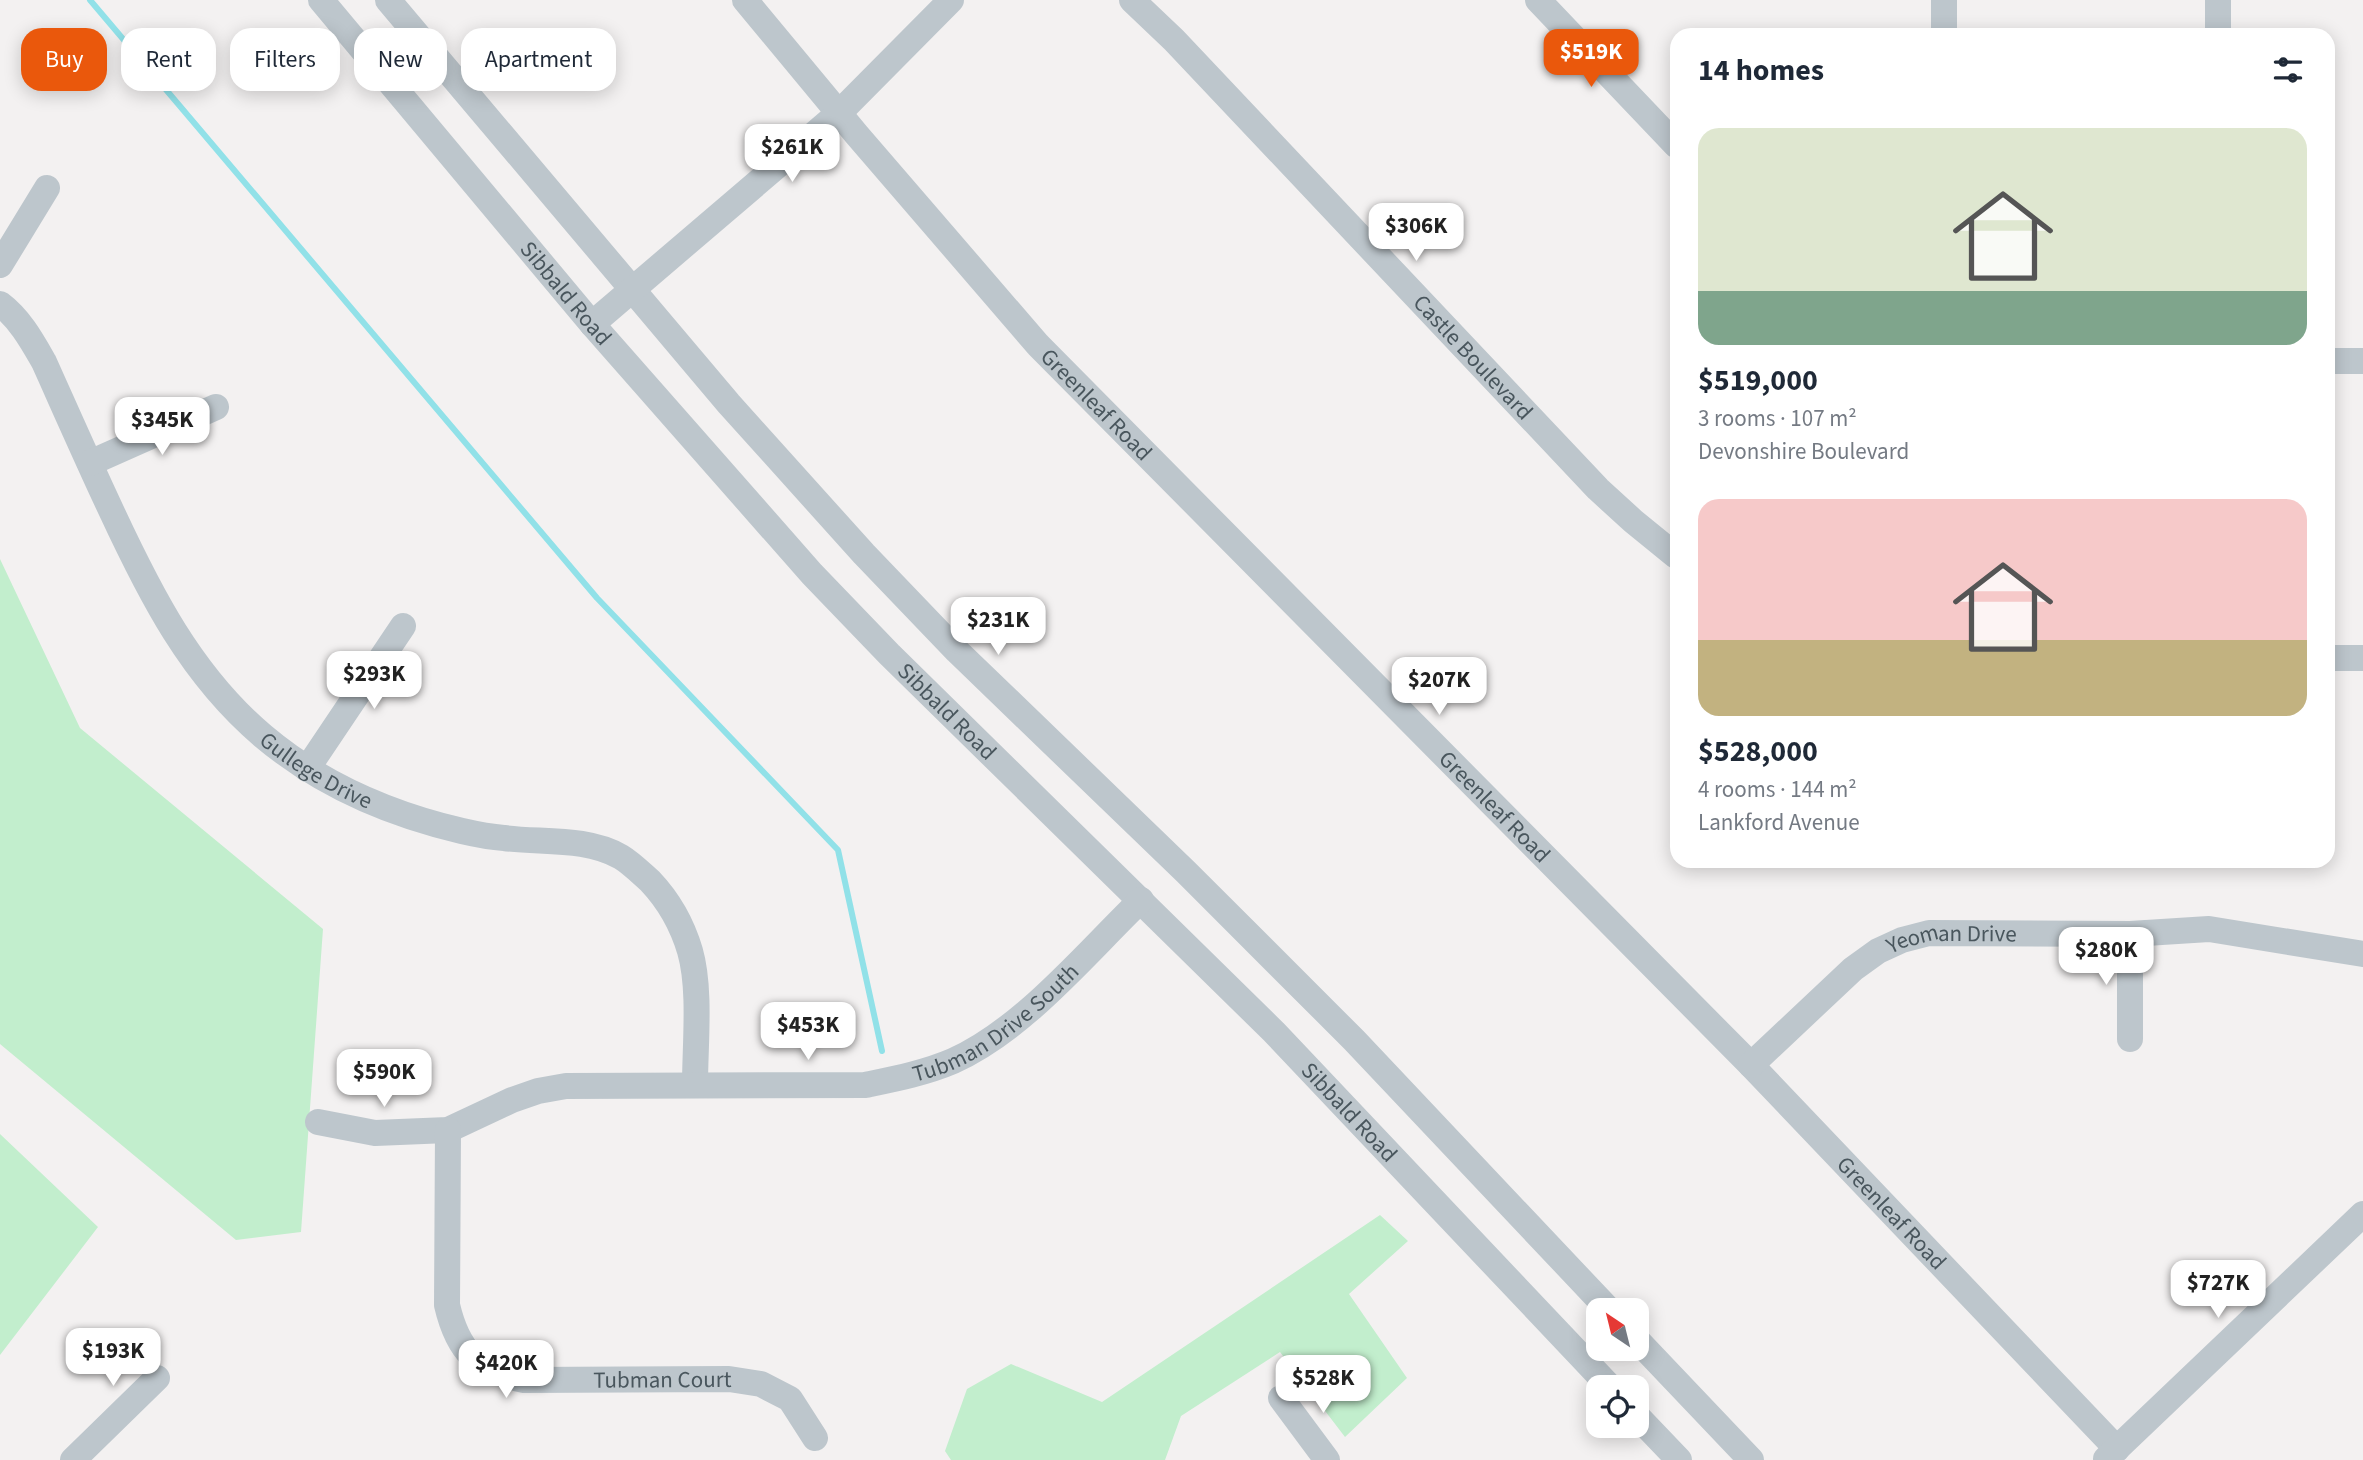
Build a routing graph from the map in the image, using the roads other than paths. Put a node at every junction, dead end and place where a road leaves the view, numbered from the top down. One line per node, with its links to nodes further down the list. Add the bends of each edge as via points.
1 (320, 0): 17 (street, Sibbald Road)
2 (388, 0): 15 (street)
3 (745, 0): 11 (street, Greenleaf Road)
4 (951, 0): 11 (street)
5 (1132, 0): 22 (street, Castle Boulevard, via 1598,489)
6 (1944, 0): 9 (street)
7 (2218, 0): 10 (street)
8 (1549, 4): 12 (street)
9 (1944, 28)
10 (2218, 28)
11 (839, 113): 15 (street); 31 (street, Greenleaf Road, via 1038,345)
12 (1670, 138)
13 (47, 188): 14 (street)
14 (0, 265)
15 (633, 288): 17 (street); 36 (street, via 729,404 864,554 1344,1030)
16 (0, 304): 21 (street, Gullege Drive, via 28,334 44,362)
17 (592, 324): 27 (street, Sibbald Road, via 812,574)
18 (2335, 361): 19 (street)
19 (2363, 361)
20 (216, 407): 21 (street)
21 (90, 463): 26 (street, Gullege Drive, via 144,581 199,670 263,736)
22 (1670, 551)
23 (403, 626): 26 (street)
24 (2335, 658): 25 (street)
25 (2363, 658)
26 (307, 769): 32 (street, Gullege Drive, via 354,796 417,819 504,838 594,848 621,857 642,873 663,895 691,953)
27 (1141, 900): 32 (street, Tubman Drive South, via 1020,1019 952,1061 864,1085); 38 (street, Sibbald Road, via 1293,1051)
28 (2130, 934): 29 (street, Yeoman Drive, via 2209,929); 30 (street); 31 (street, Yeoman Drive, via 1929,933 1902,940 1853,969)
29 (2363, 954)
30 (2130, 1039)
31 (1751, 1065): 43 (street, Greenleaf Road)
32 (695, 1085): 34 (street, Tubman Drive South, via 566,1086 538,1091)
33 (318, 1122): 34 (street, via 375,1133)
34 (448, 1130): 42 (street, Tubman Court, via 447,1305 459,1342 469,1356 503,1376 524,1380 729,1379 761,1384 790,1399)
35 (2363, 1214): 43 (street)
36 (1598, 1298)
37 (1649, 1353): 47 (street)
38 (1599, 1375)
39 (157, 1378): 44 (street)
40 (1281, 1398): 45 (street)
41 (1649, 1429): 46 (street)
42 (815, 1438)
43 (2111, 1454)
44 (73, 1460)
45 (1327, 1460)
46 (1679, 1460)
47 (1751, 1460)

